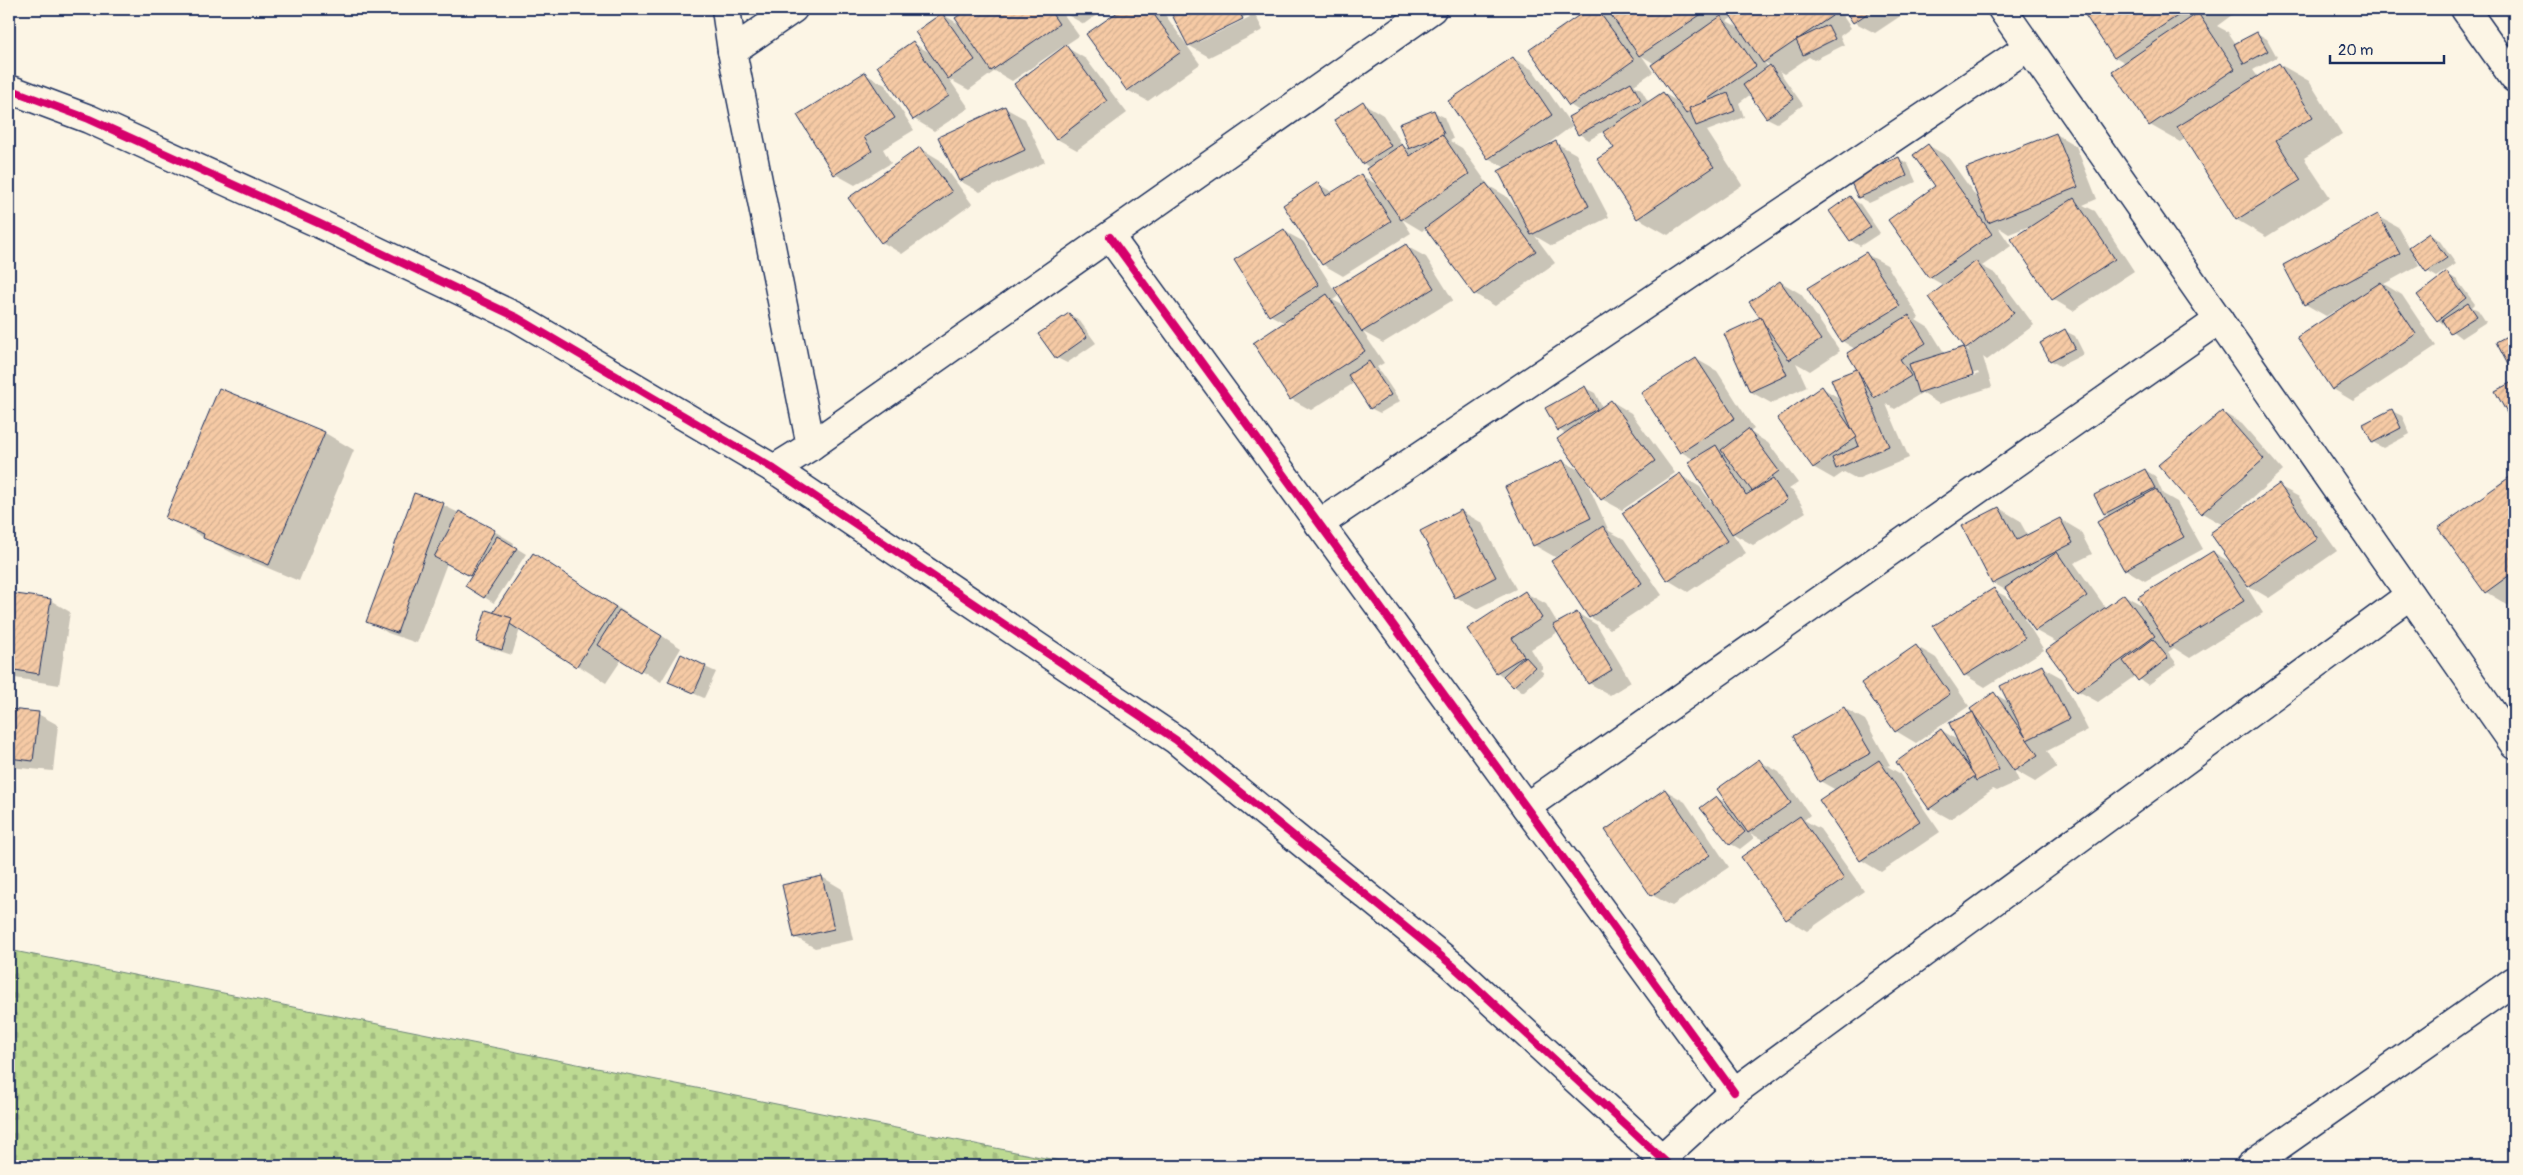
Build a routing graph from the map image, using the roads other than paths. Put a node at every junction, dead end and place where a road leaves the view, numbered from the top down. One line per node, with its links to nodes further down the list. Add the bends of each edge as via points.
1 (726, 9): 7 (street)
2 (793, 9): 7 (street)
3 (1432, 9): 10 (street)
4 (2002, 9): 6 (street)
5 (2466, 9): 8 (street)
6 (2028, 47): 11 (street); 14 (street)
7 (732, 51): 12 (street)
8 (2514, 78)
9 (9, 89): 13 (street, via 89,119 516,317)
10 (1110, 237): 12 (street); 14 (street)
11 (2219, 320): 15 (street); 17 (street)
12 (811, 446): 13 (street)
13 (774, 469): 20 (street, via 1176,740 1452,965)
14 (1320, 524): 17 (street)
15 (2410, 595): 16 (street); 19 (street)
16 (2514, 744)
17 (1526, 807): 19 (street)
18 (2514, 981): 21 (street)
19 (1734, 1092): 20 (street)
20 (1666, 1162)
21 (2250, 1166)

